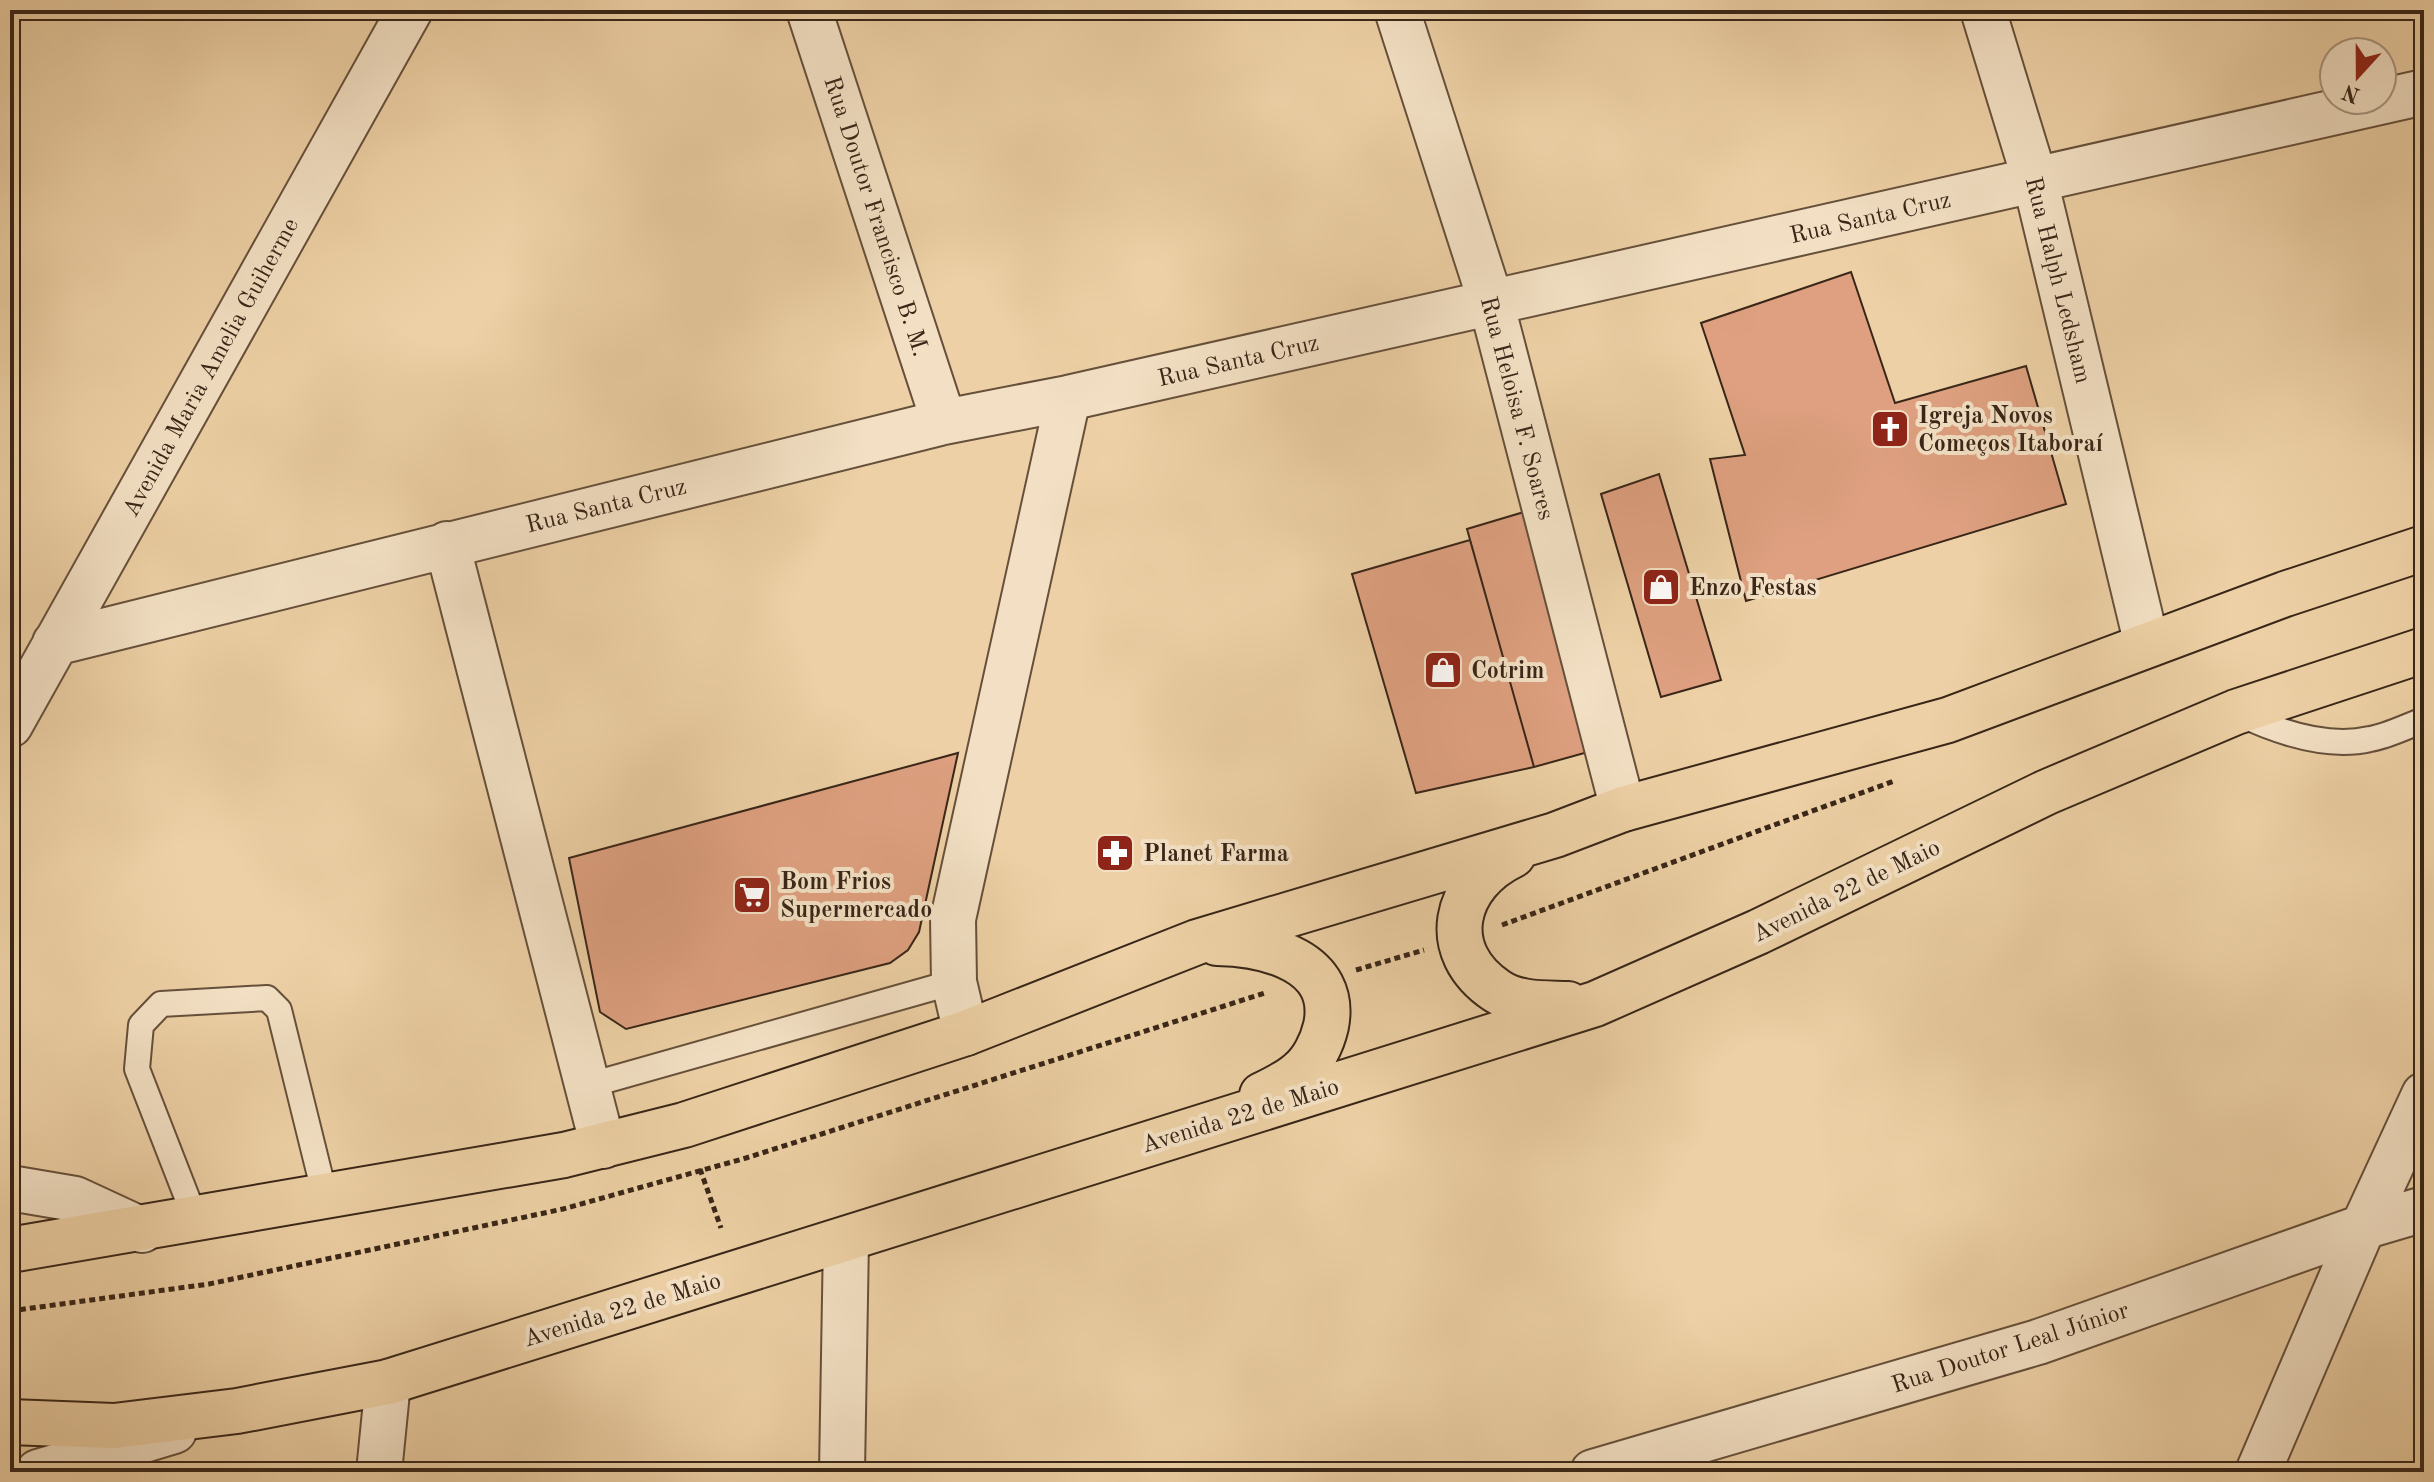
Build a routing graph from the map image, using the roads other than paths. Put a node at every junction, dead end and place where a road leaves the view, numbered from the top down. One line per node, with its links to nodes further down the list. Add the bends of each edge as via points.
1 (410, 10): 12 (street, Avenida Maria Amelia Guiherme)
2 (809, 10): 9 (street, Rua Doutor Francisco B. M.)
3 (1397, 10): 7 (street, Rua Heloisa F. Soares)
4 (1983, 10): 6 (street, Rua Halph Ledsham)
5 (2424, 92): 6 (street, Rua Santa Cruz)
6 (2035, 180): 7 (street, Rua Santa Cruz); 13 (street, Rua Halph Ledsham)
7 (1491, 302): 8 (street, Rua Santa Cruz); 18 (street, Rua Heloisa F. Soares)
8 (1068, 398): 9 (street, Rua Santa Cruz); 21 (street, via 953,919)
9 (944, 422): 10 (street, Rua Santa Cruz)
10 (447, 544): 12 (street, Rua Santa Cruz); 24 (street)
11 (2424, 548): 13 (main road)
12 (55, 643): 17 (street, Avenida Maria Amelia Guiherme)
13 (2147, 645): 18 (main road, via 1948,720)
14 (2424, 650): 15 (main road, Avenida 22 de Maio)
15 (2236, 712): 16 (lane, via 2268,728 2318,739 2369,740); 22 (main road, Avenida 22 de Maio, via 2047,792 1758,932)
16 (2424, 720)
17 (10, 725)
18 (1623, 809): 19 (main road)
19 (1555, 835): 20 (main road); 22 (main road, via 1496,863 1461,908 1457,932 1465,955 1498,992 1524,1003)
20 (1197, 942): 23 (main road); 26 (main road, via 1246,943 1296,959 1324,988 1329,1006 1323,1039 1299,1074)
21 (954, 982): 23 (street); 24 (lane)
22 (1595, 1004): 26 (main road, Avenida 22 de Maio)
23 (966, 1033): 27 (main road, via 684,1125)
24 (590, 1085): 27 (street)
25 (2424, 1095): 32 (street)
26 (1207, 1124): 34 (main road, Avenida 22 de Maio)
27 (603, 1146): 29 (main road)
28 (10, 1188): 33 (street, via 75,1199)
29 (325, 1196): 31 (main road); 31 (lane, via 279,1010 267,998 161,1004 141,1025 137,1069)
30 (2424, 1209): 32 (street, Rua Doutor Leal Júnior)
31 (195, 1218): 33 (main road)
32 (2363, 1227): 42 (street, Rua Doutor Leal Júnior, via 2038,1342); 43 (street)
33 (142, 1230): 35 (main road)
34 (846, 1240): 36 (main road, Avenida 22 de Maio); 41 (street)
35 (10, 1250)
36 (388, 1382): 37 (main road, Avenida 22 de Maio); 40 (street)
37 (237, 1411): 38 (main road, Avenida 22 de Maio, via 114,1426); 39 (street)
38 (10, 1422)
39 (38, 1472)
40 (379, 1472)
41 (842, 1472)
42 (1593, 1472)
43 (2258, 1472)

